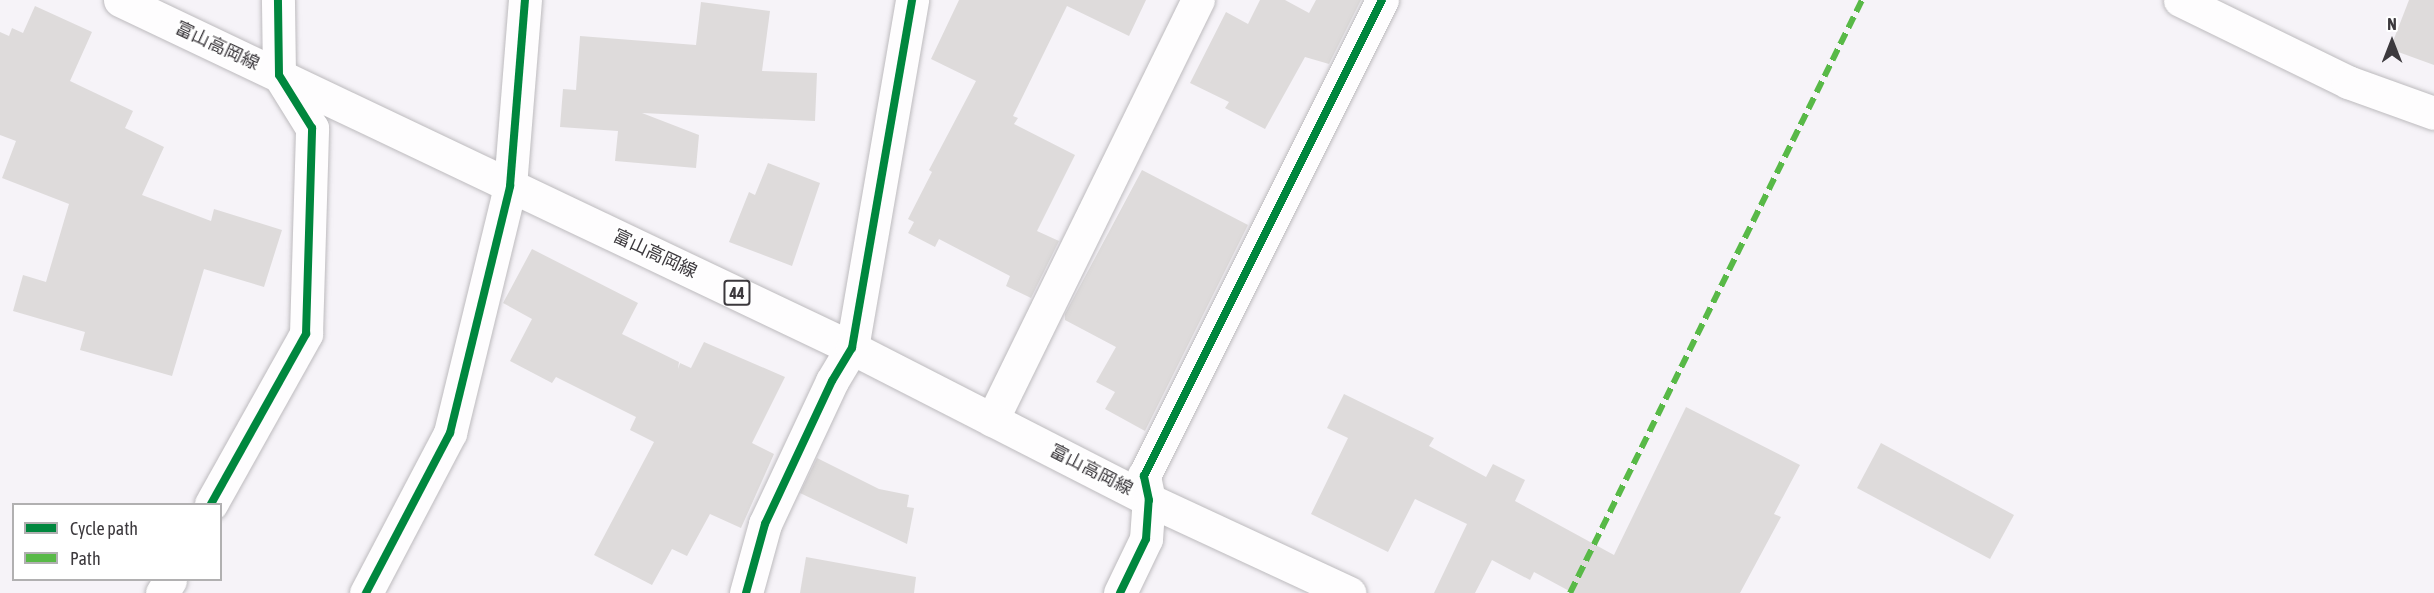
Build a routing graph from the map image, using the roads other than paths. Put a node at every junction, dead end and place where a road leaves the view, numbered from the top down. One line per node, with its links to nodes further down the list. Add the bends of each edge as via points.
1 (120, 0): 8 (street, 富山高岡線 / 44)
2 (278, 0): 8 (street)
3 (525, 0): 10 (street)
4 (1198, 0): 12 (street)
5 (1382, 0): 13 (street, via 1144,476)
6 (2180, 0): 9 (street, via 2348,82)
7 (905, 3): 11 (street)
8 (279, 75): 10 (street, 富山高岡線 / 44); 14 (street, via 312,128 306,334)
9 (2434, 112)
10 (510, 186): 11 (street, 富山高岡線 / 44); 15 (street, via 450,433)
11 (852, 348): 12 (street, 富山高岡線 / 44); 16 (street, via 832,381 765,524)
12 (992, 420): 13 (street, 富山高岡線 / 44)
13 (1149, 500): 17 (street, via 1146,539); 18 (street, 富山高岡線 / 44)
14 (212, 503)
15 (366, 593)
16 (746, 593)
17 (1120, 593)
18 (1349, 593)

